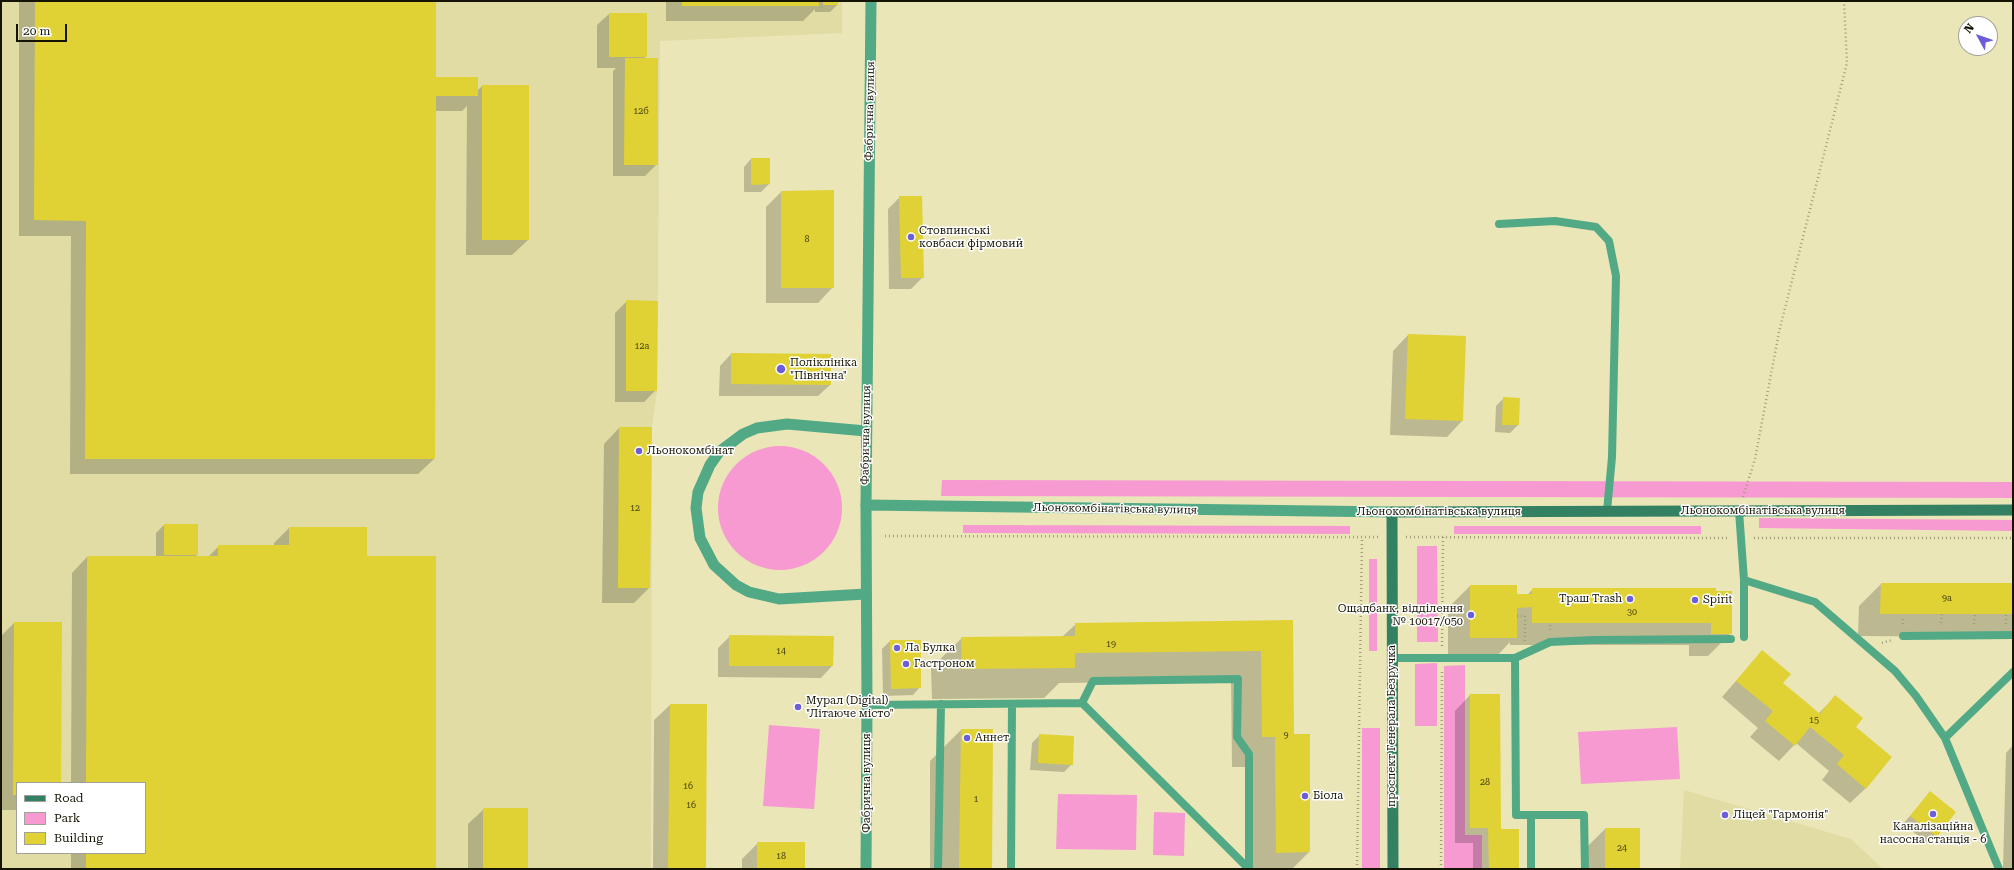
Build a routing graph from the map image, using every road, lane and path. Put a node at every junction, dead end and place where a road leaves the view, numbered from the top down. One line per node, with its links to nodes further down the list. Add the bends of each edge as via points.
1 (871, 1): 4 (street, Фабрична вулиця)
2 (1844, 1): 8 (path, via 1847,63 1779,332 1755,459)
3 (1499, 224): 7 (lane, via 1555,221 1596,227 1609,241 1616,276 1612,457)
4 (866, 431): 5 (street, Фабрична вулиця); 17 (street, via 787,424 757,428 743,434 719,452 710,465 698,492 696,508 700,538 714,565 736,585 749,592 779,599)
5 (866, 505): 9 (street, Льонокомбінатівська вулиця); 17 (street, Фабрична вулиця)
6 (2013, 510): 8 (main road, Льонокомбінатівська вулиця)
7 (1607, 511): 8 (main road, Льонокомбінатівська вулиця); 9 (main road, Льонокомбінатівська вулиця)
8 (1739, 511): 14 (lane)
9 (1392, 512): 12 (main road, проспект Генерала Безручка)
10 (884, 536): 11 (path)
11 (1362, 537): 12 (path); 39 (path)
12 (1392, 537): 13 (path); 25 (main road, проспект Генерала Безручка)
13 (1443, 537): 14 (path); 26 (path)
14 (1740, 538): 15 (path); 16 (lane)
15 (2013, 538)
16 (1744, 580): 21 (lane); 23 (lane, via 1815,602)
17 (866, 594): 32 (street, Фабрична вулиця)
18 (1516, 616): 24 (path, via 1525,616)
19 (2013, 635): 20 (lane)
20 (1903, 636): 23 (path)
21 (1744, 637)
22 (1730, 639): 24 (lane, via 1550,642)
23 (1870, 648): 33 (lane, via 1912,691)
24 (1525, 653): 27 (lane)
25 (1392, 658): 26 (lane); 40 (main road, проспект Генерала Безручка)
26 (1442, 658): 27 (lane); 41 (path)
27 (1515, 658): 34 (lane, via 1516,815)
28 (2013, 672): 33 (lane)
29 (1082, 703): 31 (lane); 38 (lane); 38 (lane, via 1093,681 1238,680 1237,737 1249,754)
30 (941, 704): 31 (lane); 32 (lane); 36 (lane)
31 (1012, 704): 37 (lane)
32 (867, 705): 35 (street, Фабрична вулиця)
33 (1945, 738): 44 (lane)
34 (1531, 815): 42 (lane); 43 (lane, via 1584,815)
35 (866, 869)
36 (938, 869)
37 (1011, 869)
38 (1249, 869)
39 (1357, 869)
40 (1393, 869)
41 (1441, 869)
42 (1531, 869)
43 (1584, 869)
44 (1999, 869)

